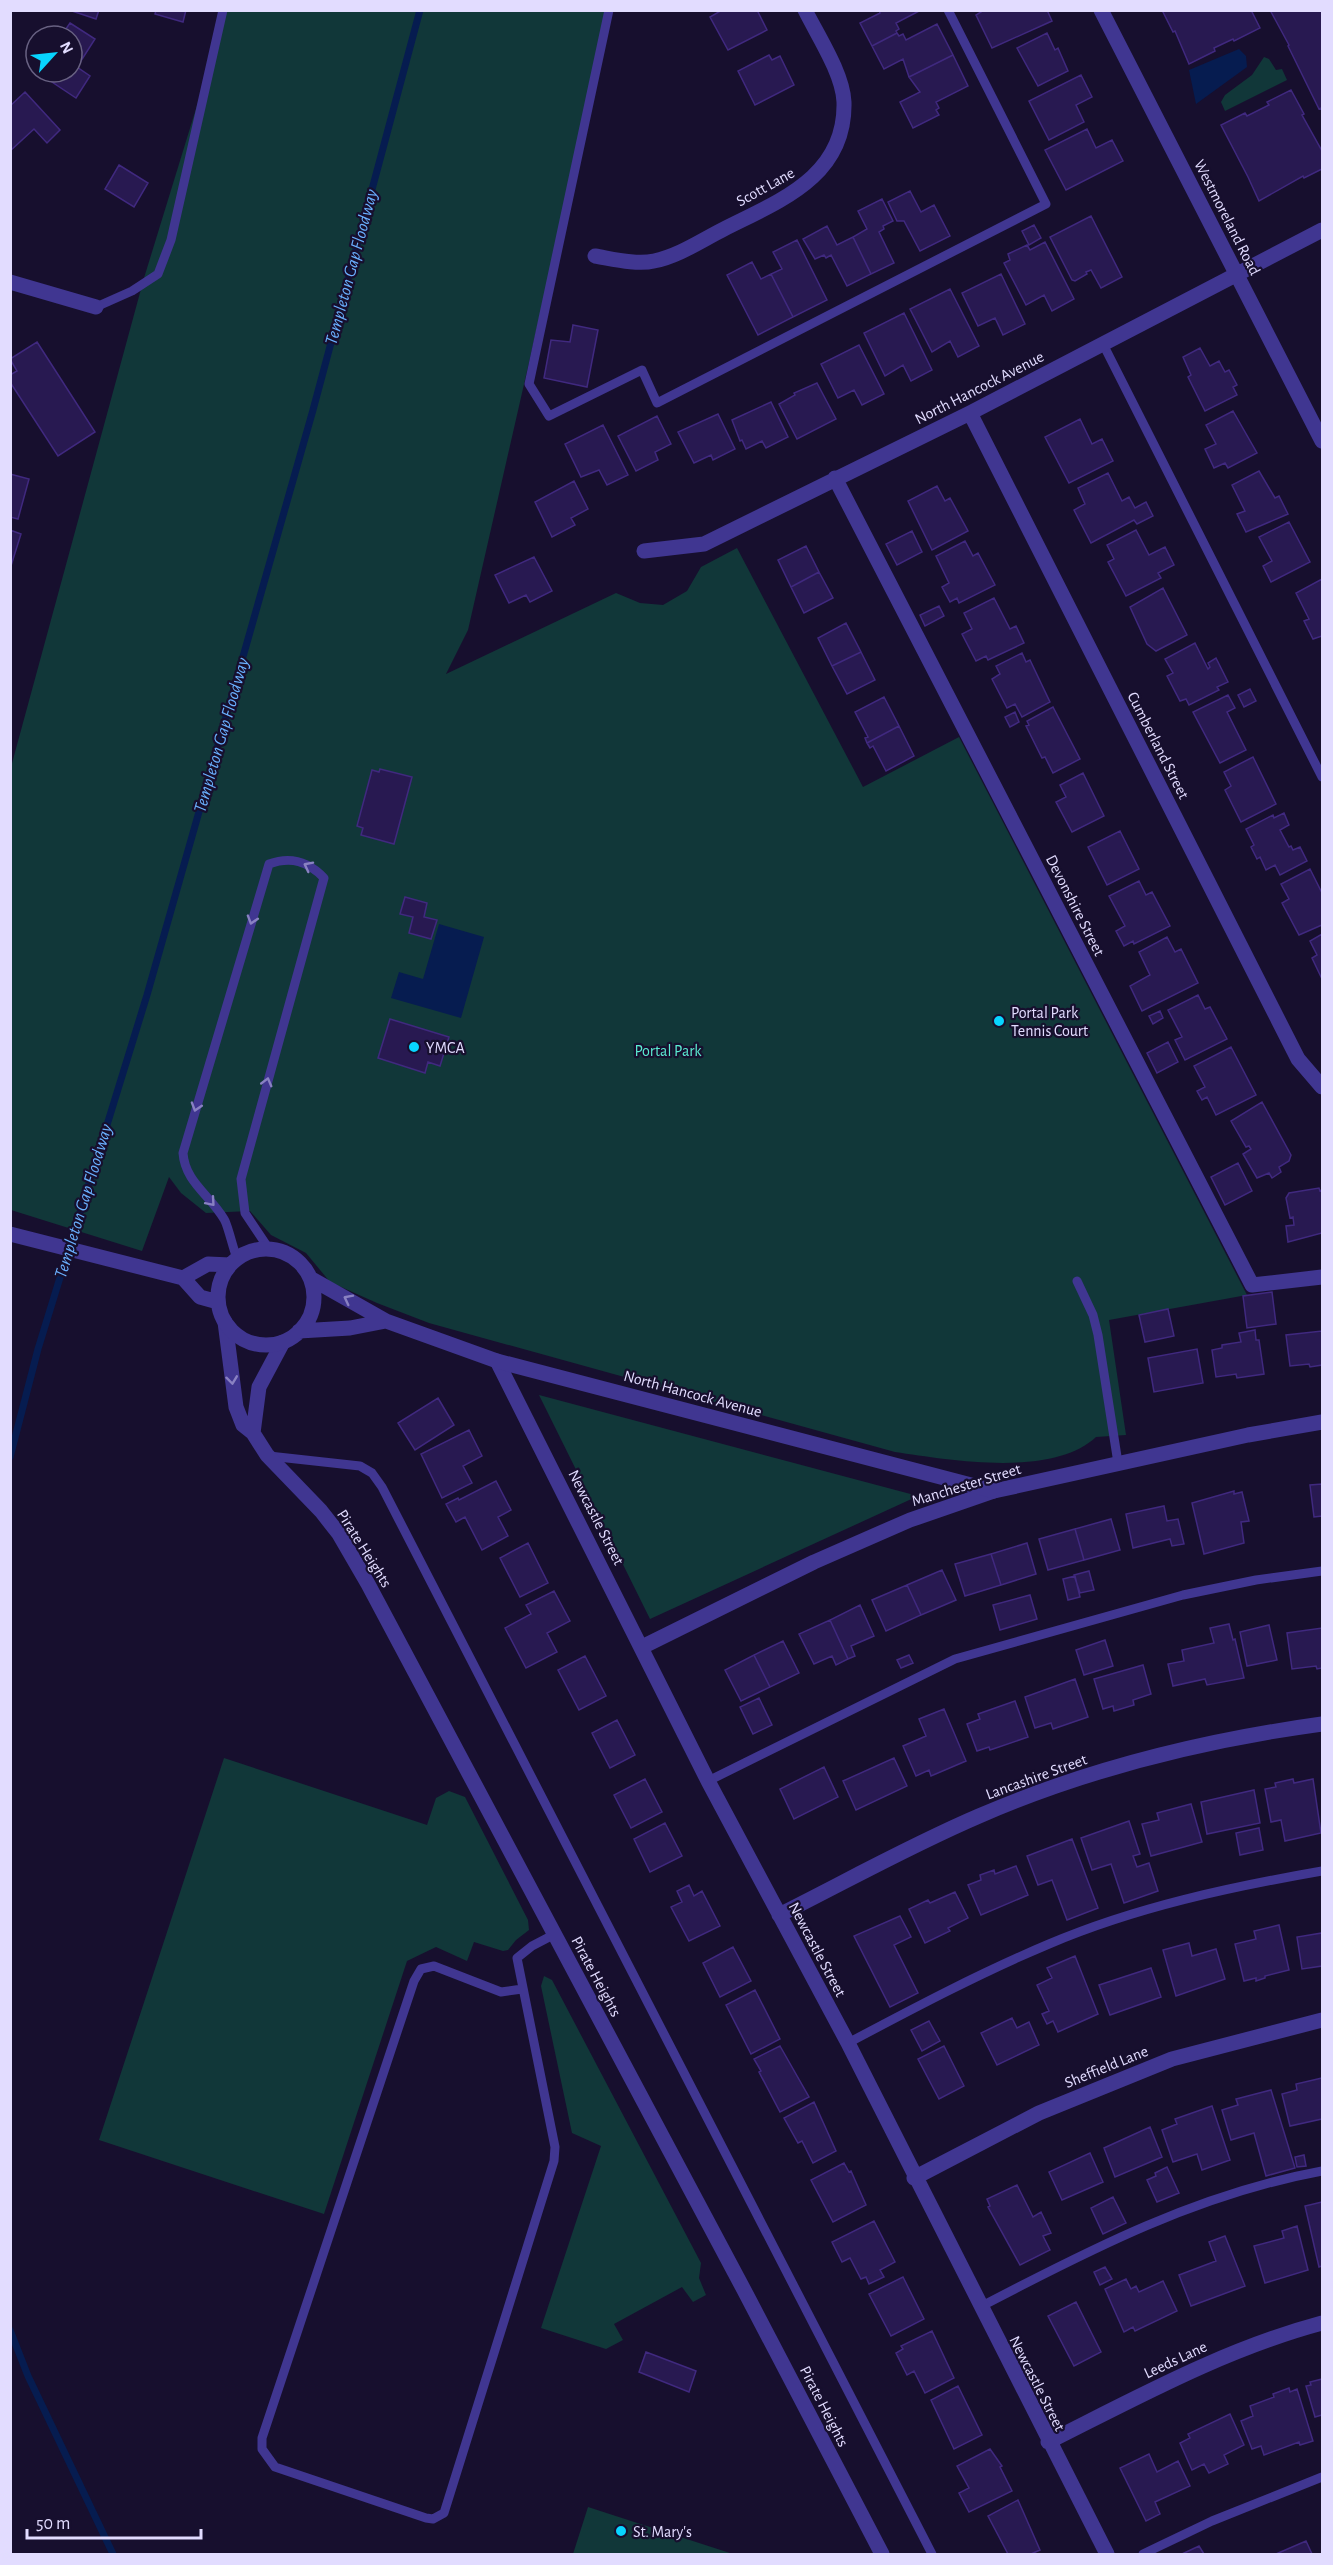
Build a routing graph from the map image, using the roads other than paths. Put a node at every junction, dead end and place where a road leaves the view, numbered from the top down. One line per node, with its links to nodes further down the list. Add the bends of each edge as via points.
1 (223, 10): 10 (lane, via 171,240 158,274)
2 (609, 10): 4 (lane, via 529,384 549,416 642,370 657,403 1046,204)
3 (805, 10): 7 (street, Scott Lane, via 839,78 844,101 842,124 823,166 808,183 788,196 653,262)
4 (948, 10)
5 (1101, 10): 8 (street, Westmoreland Road)
6 (1323, 230): 8 (street, North Hancock Avenue)
7 (596, 256)
8 (1237, 273): 11 (street, North Hancock Avenue); 13 (street, Westmoreland Road)
9 (10, 282): 10 (street)
10 (96, 307)
11 (1103, 344): 12 (street, North Hancock Avenue); 16 (lane)
12 (970, 413): 14 (street, North Hancock Avenue); 17 (street, Cumberland Street, via 1298,1059)
13 (1323, 441)
14 (835, 478): 15 (street, North Hancock Avenue, via 704,544); 21 (street, Devonshire Street, via 1252,1284)
15 (644, 550)
16 (1323, 777)
17 (1323, 1087)
18 (10, 1234): 22 (street)
19 (269, 1249): 20 (street, via 258,1249); 20 (lane, one-way to 20, via 245,1213 241,1179 324,878 312,866 280,860 269,864 183,1153 190,1178 226,1221); 23 (street, North Hancock Avenue, via 290,1255)
20 (234, 1262): 22 (street, via 208,1264); 25 (street, via 221,1282)
21 (1323, 1277)
22 (183, 1278): 25 (street, via 200,1297)
23 (310, 1278): 27 (street, North Hancock Avenue, one-way to 23); 28 (street, via 313,1306)
24 (1077, 1281): 34 (lane, via 1098,1335)
25 (218, 1302): 26 (street)
26 (225, 1322): 29 (street, via 245,1340); 32 (street, Pirate Heights, one-way to 32, via 236,1407 243,1425)
27 (386, 1322): 28 (street, North Hancock Avenue); 30 (street, North Hancock Avenue)
28 (299, 1331): 29 (street)
29 (283, 1342): 32 (street, via 259,1387)
30 (497, 1360): 35 (street, North Hancock Avenue); 37 (street, Newcastle Street)
31 (1323, 1422): 34 (street, Manchester Street)
32 (253, 1433): 33 (street, Pirate Heights)
33 (267, 1455): 42 (street, Pirate Heights, via 314,1502 339,1534); 53 (lane, via 360,1466 372,1473 382,1487)
34 (1118, 1463): 35 (street, Manchester Street)
35 (994, 1491): 37 (street, Manchester Street, via 899,1524)
36 (1323, 1571): 39 (lane, via 1183,1595 955,1659)
37 (642, 1647): 39 (street, Newcastle Street)
38 (1323, 1724): 41 (street, Lancashire Street, via 1206,1744 1085,1777 980,1816)
39 (708, 1781): 41 (street, Newcastle Street)
40 (1323, 1871): 45 (lane, via 1201,1895 1050,1944 945,1992)
41 (779, 1915): 45 (street, Newcastle Street)
42 (555, 1934): 43 (lane, via 517,1958); 52 (street, Pirate Heights)
43 (522, 1989): 43 (lane, via 555,2154 444,2513 426,2518 275,2467 262,2449 262,2438 414,1981 421,1969 434,1966 501,1992)
44 (1323, 2020): 47 (street, Sheffield Lane, via 1172,2059 1039,2113)
45 (848, 2043): 47 (street, Newcastle Street)
46 (1323, 2171): 48 (lane, via 1202,2203 1136,2228)
47 (915, 2178): 48 (street, Newcastle Street)
48 (980, 2307): 50 (street, Newcastle Street)
49 (1323, 2324): 50 (street, Leeds Lane, via 1227,2355)
50 (1048, 2442): 54 (street, Newcastle Street)
51 (1323, 2478): 55 (lane, via 1212,2521)
52 (882, 2554)
53 (932, 2554)
54 (1107, 2554)
55 (1143, 2554)

